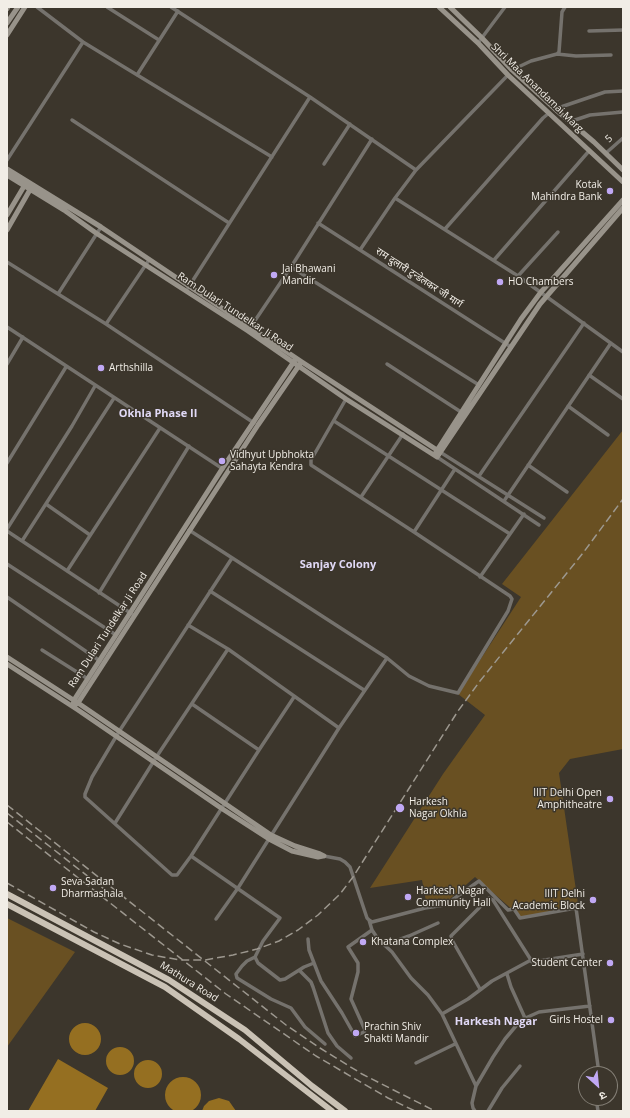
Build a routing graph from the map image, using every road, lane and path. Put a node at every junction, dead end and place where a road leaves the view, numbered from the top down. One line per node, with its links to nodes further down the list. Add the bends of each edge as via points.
1 (18, 7): 11 (street)
2 (25, 7): 14 (street)
3 (37, 7): 17 (street)
4 (107, 7): 16 (street)
5 (171, 7): 10 (street)
6 (439, 7): 18 (street, Shri Maa Anandamai Marg)
7 (450, 7): 15 (street, Shri Maa Anandamai Marg)
8 (505, 7): 15 (street)
9 (566, 7): 19 (street, via 562,12)
10 (178, 11): 16 (street); 24 (street)
11 (7, 23)
12 (589, 30): 13 (street)
13 (623, 30)
14 (7, 35)
15 (482, 38): 18 (street); 21 (street, Shri Maa Anandamai Marg)
16 (159, 40): 22 (street)
17 (83, 42): 22 (street); 36 (street)
18 (478, 43): 21 (street, Shri Maa Anandamai Marg)
19 (558, 54): 20 (street); 21 (street, via 531,61)
20 (611, 55)
21 (510, 73): 25 (street, Shri Maa Anandamai Marg); 27 (street, Shri Maa Anandamai Marg); 40 (street)
22 (137, 75): 35 (street)
23 (623, 91): 25 (street, via 605,92)
24 (310, 97): 30 (street); 35 (street)
25 (555, 109): 29 (street, Shri Maa Anandamai Marg)
26 (623, 112): 29 (street, via 590,115)
27 (549, 113): 33 (street, Shri Maa Anandamai Marg); 52 (street)
28 (72, 120): 49 (street)
29 (569, 122): 34 (street, Shri Maa Anandamai Marg)
30 (350, 124): 32 (street); 37 (street)
31 (623, 138): 34 (street, 5)
32 (372, 139): 40 (street); 50 (street)
33 (589, 151): 42 (street, Shri Maa Anandamai Marg); 57 (street)
34 (606, 153): 38 (street, Shri Maa Anandamai Marg)
35 (272, 157): 49 (street)
36 (7, 160)
37 (324, 164)
38 (622, 166)
39 (7, 169): 43 (street, Ram Dulari Tundelkar Ji Road)
40 (416, 170): 45 (street)
41 (7, 175): 43 (street, Ram Dulari Tundelkar Ji Road)
42 (623, 182)
43 (26, 184): 44 (street, Ram Dulari Tundelkar Ji Road); 48 (street)
44 (32, 188): 51 (street, Ram Dulari Tundelkar Ji Road); 53 (street); 55 (street, Ram Dulari Tundelkar Ji Road)
45 (395, 198): 52 (street); 56 (street)
46 (623, 200): 63 (street)
47 (623, 208): 65 (street)
48 (7, 215)
49 (229, 223): 62 (street)
50 (318, 223): 56 (street, राम दुलारी टुन्डेलकर जी मार्ग); 60 (street)
51 (101, 227): 55 (street); 59 (street, Ram Dulari Tundelkar Ji Road)
52 (445, 229): 57 (street)
53 (7, 230)
54 (558, 232): 61 (street)
55 (96, 233): 59 (street, Ram Dulari Tundelkar Ji Road); 64 (street)
56 (360, 250): 72 (street, राम दुलारी टुन्डेलकर जी मार्ग)
57 (494, 260): 61 (street)
58 (7, 262): 64 (street)
59 (148, 262): 62 (street, Ram Dulari Tundelkar Ji Road); 67 (street)
60 (291, 266): 69 (street); 82 (street)
61 (518, 276): 63 (street)
62 (188, 288): 69 (street, Ram Dulari Tundelkar Ji Road)
63 (541, 292): 65 (street); 72 (street)
64 (58, 294): 67 (street)
65 (546, 296): 66 (street); 73 (street)
66 (584, 323): 71 (street); 100 (street)
67 (106, 324): 89 (street)
68 (7, 327): 70 (street)
69 (249, 329): 75 (street, Ram Dulari Tundelkar Ji Road)
70 (23, 337): 76 (street); 79 (street)
71 (611, 343): 74 (street); 80 (street)
72 (505, 344): 73 (street, राम दुलारी टुन्डेलकर जी मार्ग); 82 (street)
73 (511, 347): 94 (street)
74 (623, 352)
75 (295, 360): 77 (street); 89 (street, Ram Dulari Tundelkar Ji Road)
76 (7, 364)
77 (300, 364): 84 (street); 89 (street, Ram Dulari Tundelkar Ji Road); 94 (street)
78 (387, 364): 87 (street)
79 (66, 367): 81 (street); 96 (street)
80 (589, 375): 85 (street); 86 (street)
81 (95, 386): 83 (street); 111 (street)
82 (478, 386): 87 (street)
83 (114, 398): 90 (street); 106 (street)
84 (346, 399): 88 (street); 91 (street)
85 (623, 399)
86 (568, 406): 92 (street); 97 (street)
87 (461, 412): 94 (street)
88 (334, 421): 95 (street); 104 (street, via 310,463)
89 (256, 424): 99 (street, Ram Dulari Tundelkar Ji Road)
90 (160, 428): 93 (street); 114 (street)
91 (402, 434): 94 (street); 95 (street)
92 (608, 435)
93 (188, 446): 99 (street); 121 (street)
94 (437, 453): 98 (street); 100 (street)
95 (388, 456): 101 (street); 104 (street)
96 (7, 462)
97 (528, 465): 102 (street); 103 (street)
98 (455, 469): 101 (street); 105 (street)
99 (225, 470): 110 (street, Ram Dulari Tundelkar Ji Road)
100 (479, 476): 103 (street)
101 (442, 490): 112 (street); 113 (street)
102 (567, 492)
103 (508, 494): 105 (street); 108 (street)
104 (361, 498): 112 (street)
105 (504, 501): 107 (street)
106 (46, 504): 114 (street); 115 (street)
107 (524, 514): 109 (street); 113 (street)
108 (544, 518)
109 (539, 525)
110 (187, 529): 116 (street); 123 (street, Ram Dulari Tundelkar Ji Road)
111 (7, 530): 115 (street)
112 (414, 532): 119 (street)
113 (510, 534): 119 (street)
114 (90, 536): 118 (street)
115 (22, 541): 118 (street)
116 (232, 558): 120 (street); 129 (street)
117 (7, 564): 125 (street)
118 (67, 571): 121 (street)
119 (480, 576): 129 (street, via 510,596 512,601 458,693 428,686 409,676)
120 (210, 591): 124 (street); 133 (street)
121 (99, 593): 123 (street)
122 (7, 597): 130 (street)
123 (132, 614): 125 (street, Ram Dulari Tundelkar Ji Road); 130 (street, Ram Dulari Tundelkar Ji Road)
124 (188, 625): 126 (street); 139 (street)
125 (116, 635): 130 (street, Ram Dulari Tundelkar Ji Road)
126 (228, 649): 134 (street); 136 (street)
127 (42, 650): 132 (street)
128 (7, 657): 135 (street)
129 (387, 658): 133 (street)
130 (101, 662): 132 (street, Ram Dulari Tundelkar Ji Road)
131 (7, 664): 137 (street)
132 (90, 680): 135 (street, Ram Dulari Tundelkar Ji Road)
133 (364, 690): 138 (street)
134 (294, 697): 138 (street); 140 (street)
135 (76, 701): 137 (street, Ram Dulari Tundelkar Ji Road); 139 (street)
136 (192, 704): 140 (street); 141 (street)
137 (73, 706): 139 (street)
138 (339, 728): 146 (street)
139 (118, 733): 141 (street); 142 (street); 145 (street, via 85,794 86,799)
140 (259, 750): 143 (street)
141 (157, 756): 142 (street); 143 (street)
142 (154, 761): 144 (street); 145 (street)
143 (225, 802): 144 (street); 146 (street)
144 (221, 808): 146 (street); 147 (street)
145 (115, 824): 147 (street, via 172,875 179,874)
146 (270, 837): 148 (street); 149 (street)
147 (192, 856): 149 (street)
148 (324, 856): 155 (street, via 340,859 350,867)
149 (238, 888): 154 (street); 161 (street, via 280,918)
150 (7, 894): 179 (highway, Mathura Road, via 169,980 245,1030)
151 (7, 904): 178 (highway, Mathura Road, via 165,987 239,1039)
152 (506, 908): 153 (street); 155 (street, via 479,881 444,905 376,922); 160 (street, via 514,909 521,918 576,908)
153 (500, 912): 162 (street); 166 (street, via 489,898 451,936)
154 (216, 919)
155 (369, 920): 157 (street)
156 (438, 923): 159 (street)
157 (372, 930): 159 (street); 163 (street, via 348,947 358,963 351,999 365,1029 364,1032 353,1035 346,1019 321,981)
158 (308, 939): 163 (street)
159 (385, 944): 168 (street)
160 (583, 954): 162 (street, via 532,962); 167 (street)
161 (255, 957): 164 (street, via 258,963 280,980); 170 (street, via 242,966 236,974 237,978 291,1008 305,1027)
162 (531, 960): 165 (street)
163 (314, 963): 164 (street)
164 (299, 970): 172 (street, via 314,987 328,1033 337,1046)
165 (507, 974): 166 (street); 169 (street)
166 (480, 989): 168 (street)
167 (590, 1006): 169 (street, via 543,1011); 175 (street)
168 (442, 1014): 171 (street)
169 (525, 1018): 176 (street, via 505,1039)
170 (325, 1044)
171 (455, 1044): 173 (street); 176 (street)
172 (351, 1058)
173 (416, 1063)
174 (520, 1066): 182 (street)
175 (598, 1066)
176 (476, 1086): 177 (street)
177 (472, 1106): 180 (street); 181 (street)
178 (332, 1111)
179 (345, 1111)
180 (470, 1111)
181 (475, 1111)
182 (488, 1111)

